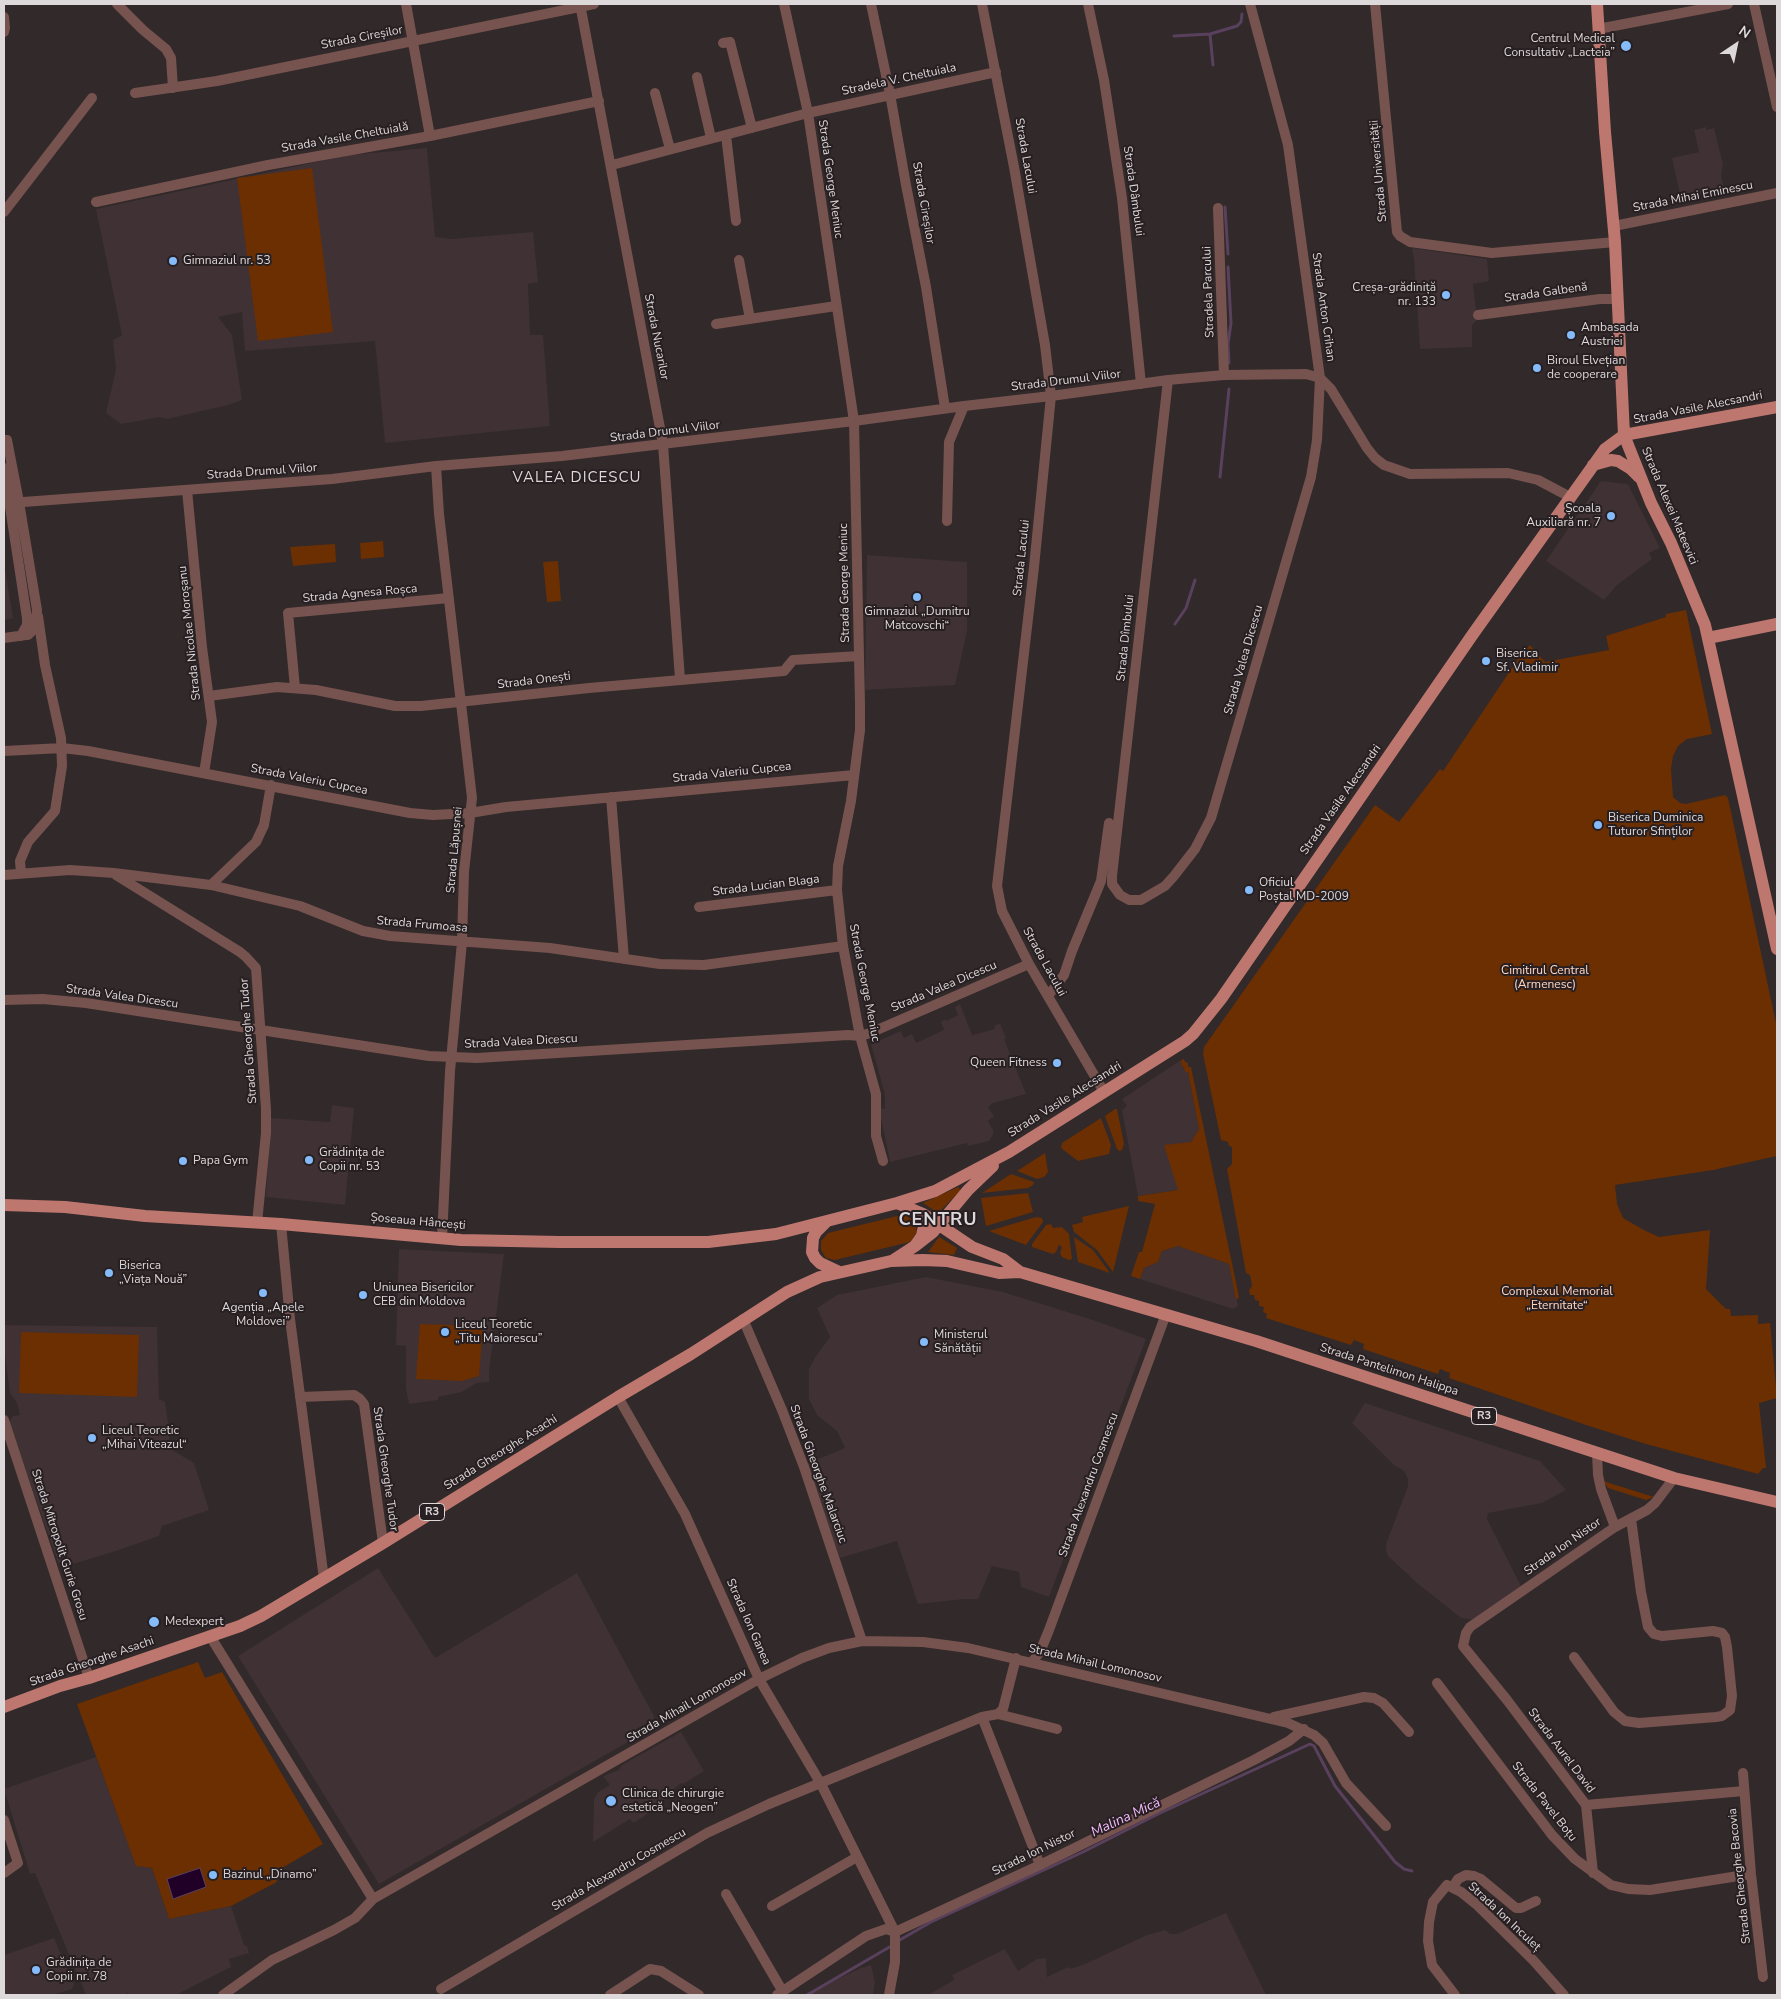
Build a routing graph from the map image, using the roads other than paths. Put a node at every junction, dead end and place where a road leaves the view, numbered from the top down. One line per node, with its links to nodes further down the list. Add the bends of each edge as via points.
1 (117, 4): 21 (street, via 166,49 171,58)
2 (406, 4): 17 (street)
3 (594, 4): 13 (street, Strada Cireșilor)
4 (784, 4): 28 (street, Strada George Meniuc)
5 (871, 4): 24 (street, Strada Cireșilor)
6 (982, 4): 19 (street, Strada Lacului)
7 (1088, 4): 51 (street, Strada Dâmbului, via 1104,80 1122,198)
8 (1250, 4): 49 (street, Strada Anton Crihan, via 1288,145)
9 (1375, 4): 41 (street, Strada Universității, via 1397,232 1400,236 1410,242 1492,254)
10 (1597, 4): 15 (main road, Strada Alexei Mateevici)
11 (1728, 4): 15 (street)
12 (1754, 4): 27 (street)
13 (580, 5): 17 (street, Strada Cireșilor); 26 (street, Strada Nucarilor)
14 (4, 17): 16 (street)
15 (1598, 29): 40 (main road, Strada Alexei Mateevici)
16 (4, 32)
17 (413, 41): 21 (street, Strada Cireșilor); 31 (street)
18 (724, 43): 29 (street, via 730,42)
19 (996, 72): 24 (street, Stradela V. Cheltuiala); 52 (street, Strada Lacului, via 1045,345)
20 (697, 78): 32 (street)
21 (173, 88): 22 (street, Strada Cireșilor)
22 (135, 93)
23 (655, 93): 33 (street)
24 (890, 94): 28 (street, Stradela V. Cheltuiala); 55 (street, Strada Cireșilor)
25 (92, 98): 38 (street)
26 (599, 101): 31 (street, Strada Vasile Cheltuială); 34 (street, Strada Nucarilor)
27 (1777, 107)
28 (808, 113): 29 (street); 44 (street, Strada George Meniuc)
29 (752, 128): 30 (street)
30 (726, 135): 32 (street); 39 (street)
31 (430, 136): 36 (street, Strada Vasile Cheltuială, via 268,165)
32 (711, 138): 33 (street)
33 (670, 150): 34 (street)
34 (612, 165): 59 (street, Strada Nucarilor)
35 (1777, 193): 40 (street, Strada Mihai Eminescu)
36 (96, 202)
37 (1218, 208): 48 (street, Stradela Parcului)
38 (4, 212)
39 (736, 221)
40 (1614, 226): 41 (main road, Strada Alexei Mateevici)
41 (1615, 242): 43 (main road, Strada Alexei Mateevici)
42 (739, 260): 46 (street)
43 (1618, 299): 45 (street, Strada Galbenă); 57 (main road, Strada Alexei Mateevici)
44 (836, 306): 46 (street); 56 (street, Strada George Meniuc)
45 (1478, 315)
46 (750, 319): 47 (street)
47 (716, 324)
48 (1224, 375): 49 (street, Strada Drumul Viilor, via 1306,374); 50 (street, Strada Drumul Viilor)
49 (1320, 378): 65 (street, Strada Anton Crihan, via 1331,389 1367,448 1384,465 1410,474 1508,473 1538,480); 93 (street, Strada Valea Dicescu, via 1317,440 1311,477 1210,818 1195,849 1166,886 1141,900 1129,900)
50 (1168, 380): 51 (street, Strada Drumul Viilor); 93 (street, Strada Dîmbului, via 1112,876 1112,884)
51 (1141, 384): 52 (street, Strada Drumul Viilor)
52 (1051, 396): 53 (street, Strada Drumul Viilor); 99 (street, Strada Lacului, via 997,886 1002,911)
53 (964, 406): 55 (street, Strada Drumul Viilor); 67 (street, via 950,442)
54 (1777, 407): 57 (main road, Strada Vasile Alecsandri)
55 (945, 408): 56 (street, Strada Drumul Viilor)
56 (854, 421): 59 (street, Strada Drumul Viilor); 75 (street, Strada George Meniuc)
57 (1624, 435): 60 (main road, Strada Vasile Alecsandri, via 1605,449); 63 (main road, Strada Alexei Mateevici)
58 (4, 440): 66 (street, via 7,440)
59 (663, 444): 61 (street, Strada Drumul Viilor); 76 (street, Strada Nucarilor)
60 (1593, 465): 63 (main road, via 1618,461); 65 (main road, Strada Vasile Alecsandri)
61 (436, 466): 64 (street, Strada Drumul Viilor, via 332,479); 68 (street, Strada Lăpușnei)
62 (4, 468): 66 (street)
63 (1642, 480): 73 (main road, Strada Alexei Mateevici, via 1687,581)
64 (187, 490): 66 (street, Strada Drumul Viilor); 78 (street, Strada Nicolae Moroșanu)
65 (1570, 497): 105 (main road, Strada Vasile Alecsandri, via 1208,1016 1185,1040)
66 (15, 503): 69 (street); 71 (street, via 27,618)
67 (947, 520)
68 (449, 598): 77 (street, Strada Agnesa Roșca, via 288,613); 79 (street, Strada Lăpușnei)
69 (38, 616): 71 (street, via 34,629); 74 (street)
70 (1777, 624): 73 (main road)
71 (24, 636): 72 (street); 74 (street, via 34,636)
72 (4, 638)
73 (1708, 638): 96 (main road, Strada Alexei Mateevici)
74 (41, 643): 80 (street)
75 (859, 656): 76 (street, Strada Onești, via 793,660 784,671); 83 (street, Strada George Meniuc, via 860,722)
76 (680, 679): 79 (street, Strada Onești)
77 (295, 688): 78 (street, Strada Onești, via 276,687); 79 (street, Strada Onești, via 395,706)
78 (209, 696): 82 (street, Strada Nicolae Moroșanu, via 212,722)
79 (462, 702): 86 (street, Strada Lăpușnei, via 472,798)
80 (62, 748): 81 (street, Strada Valeriu Cupcea); 82 (street, Strada Valeriu Cupcea); 88 (street, via 55,810 28,842 20,861)
81 (4, 751)
82 (204, 773): 84 (street, Strada Valeriu Cupcea)
83 (854, 775): 85 (street, Strada Valeriu Cupcea); 92 (street, Strada George Meniuc, via 838,866)
84 (270, 785): 86 (street, Strada Valeriu Cupcea, via 410,813); 91 (street, via 264,824 256,842)
85 (611, 797): 86 (street, Strada Valeriu Cupcea); 98 (street)
86 (470, 813): 95 (street, Strada Lăpușnei)
87 (1109, 823): 100 (street, via 1101,881 1064,975)
88 (21, 873): 89 (street, Strada Frumoasa, via 70,870); 90 (street, Strada Frumoasa)
89 (114, 873): 91 (street, Strada Frumoasa); 102 (street, Strada Gheorghe Tudor, via 246,957 257,972)
90 (4, 875)
91 (211, 885): 95 (street, Strada Frumoasa, via 300,906 363,931)
92 (837, 890): 94 (street, Strada Lucian Blaga); 97 (street, Strada George Meniuc)
93 (1120, 895)
94 (699, 907)
95 (462, 942): 98 (street, Strada Frumoasa, via 550,948); 104 (street, Strada Lăpușnei)
96 (1777, 944)
97 (843, 946): 98 (street, Strada Frumoasa, via 704,965); 103 (street, Strada George Meniuc)
98 (624, 959)
99 (1029, 964): 100 (street, Strada Lacului); 103 (street, Strada Valea Dicescu)
100 (1048, 996): 105 (street, Strada Lacului)
101 (4, 1000): 102 (street, Strada Valea Dicescu, via 86,1003)
102 (261, 1031): 104 (street, Strada Valea Dicescu); 112 (street, Strada Gheorghe Tudor, via 266,1133)
103 (860, 1036): 104 (street, Strada Valea Dicescu); 107 (street, Strada George Meniuc, via 876,1094 876,1136)
104 (452, 1058): 115 (street, Strada Lăpușnei)
105 (1104, 1092): 106 (main road, Strada Vasile Alecsandri)
106 (1009, 1152): 108 (main road, Strada Vasile Alecsandri, via 942,1187); 114 (main road, via 976,1182)
107 (883, 1161)
108 (897, 1203): 110 (main road, R3); 111 (main road, Strada Vasile Alecsandri)
109 (4, 1205): 112 (main road, Șoseaua Hâncești)
110 (913, 1209): 114 (main road, Strada Pantelimon Halippa / R3); 116 (main road, via 924,1226)
111 (829, 1219): 115 (main road, Șoseaua Hâncești, via 776,1234 722,1241 560,1242); 118 (main road, via 816,1232 812,1252 820,1263)
112 (257, 1222): 113 (main road, Șoseaua Hâncești)
113 (281, 1224): 115 (main road, Șoseaua Hâncești); 122 (street)
114 (939, 1225): 116 (main road); 119 (main road, Strada Pantelimon Halippa / R3, via 972,1247 1003,1259)
115 (442, 1238)
116 (915, 1246): 117 (main road, R3)
117 (891, 1261): 118 (main road, R3); 119 (main road, Strada Pantelimon Halippa / R3, via 947,1261 999,1273)
118 (839, 1272): 121 (main road, Strada Gheorghe Asachi / R3, via 798,1286)
119 (1020, 1272): 120 (main road, Strada Pantelimon Halippa / R3)
120 (1166, 1314): 125 (main road, Strada Pantelimon Halippa / R3, via 1362,1375); 137 (street, Strada Alexandru Cosmescu, via 1049,1630)
121 (743, 1320): 123 (main road, Strada Gheorghe Asachi / R3); 134 (street, Strada Gheorghe Malarciuc, via 804,1467)
122 (300, 1397): 130 (street, Strada Gheorghe Tudor, via 354,1396 364,1404); 131 (street)
123 (618, 1397): 130 (main road, Strada Gheorghe Asachi / R3); 139 (street, Strada Ion Ganea, via 685,1514)
124 (4, 1420): 138 (street, Strada Mitropolit Gurie Grosu)
125 (1597, 1454): 126 (main road, Strada Pantelimon Halippa / R3); 129 (street, Strada Ion Nistor, via 1601,1489)
126 (1674, 1478): 127 (main road, Strada Pantelimon Halippa / R3); 128 (street, via 1655,1503)
127 (1777, 1502)
128 (1631, 1519): 129 (street); 135 (street, via 1641,1592 1651,1631 1662,1636 1722,1633 1726,1643 1732,1703 1726,1713 1716,1718 1625,1721 1614,1712)
129 (1614, 1527): 132 (street, Strada Ion Nistor, via 1470,1627)
130 (383, 1543): 131 (main road, Strada Gheorghe Asachi / R3)
131 (324, 1579): 133 (main road, Strada Gheorghe Asachi / R3, via 261,1616)
132 (1466, 1633): 151 (street, Strada Aurel David, via 1463,1646 1467,1653 1507,1700)
133 (210, 1636): 138 (main road, Strada Gheorghe Asachi / R3); 161 (street)
134 (862, 1641): 136 (street, Strada Mihail Lomonosov, via 923,1642); 139 (street, Strada Mihail Lomonosov, via 829,1648)
135 (1574, 1657)
136 (1016, 1658): 137 (street, Strada Mihail Lomonosov); 142 (street, via 1003,1710)
137 (1032, 1662): 144 (street, Strada Mihail Lomonosov)
138 (89, 1678): 141 (main road, Strada Gheorghe Asachi / R3)
139 (759, 1679): 149 (street, Strada Ion Ganea); 161 (street, Strada Mihail Lomonosov)
140 (1437, 1683): 157 (street, Strada Pavel Boțu, via 1552,1835)
141 (4, 1707)
142 (998, 1714): 143 (street, Strada Alexandru Cosmescu); 145 (street, Strada Alexandru Cosmescu)
143 (982, 1717): 149 (street, Strada Alexandru Cosmescu); 155 (street)
144 (1270, 1718): 146 (street, Strada Mihail Lomonosov); 147 (street, via 1364,1697 1374,1698 1383,1703)
145 (1057, 1729)
146 (1304, 1729): 153 (street, Strada Mihail Lomonosov, via 1323,1743 1346,1782); 155 (street, Strada Ion Nistor, via 1254,1760)
147 (1408, 1732)
148 (1743, 1773): 150 (street, Strada Gheorghe Bacovia)
149 (821, 1784): 154 (street, Strada Ion Ganea); 166 (street, Strada Alexandru Cosmescu, via 707,1833)
150 (1744, 1790): 151 (street, Strada Aurel David); 158 (street, Strada Gheorghe Bacovia)
151 (1586, 1805): 157 (street)
152 (4, 1820): 156 (street, via 18,1864)
153 (1386, 1826)
154 (858, 1857): 163 (street); 164 (street, Strada Ion Ganea)
155 (1040, 1865): 164 (street, Strada Ion Nistor)
156 (4, 1873)
157 (1592, 1873): 158 (street, Strada Pavel Boțu, via 1618,1888 1650,1890)
158 (1751, 1874): 165 (street, Strada Gheorghe Bacovia)
159 (1453, 1887): 162 (street, via 1458,1879 1474,1876 1516,1908); 172 (street, Strada Ion Inculeț, via 1447,1885 1433,1902 1428,1941 1432,1965); 173 (street, Strada Ion Inculeț, via 1476,1904)
160 (726, 1894): 167 (street)
161 (373, 1898): 168 (street, Strada Mihail Lomonosov, via 355,1918 272,1960)
162 (1536, 1901)
163 (772, 1906)
164 (895, 1932): 167 (street, Strada Ion Nistor, via 886,1929 866,1936); 171 (street, via 895,1962)
165 (1763, 1977)
166 (441, 1989)
167 (780, 1994)
168 (223, 1995)
169 (610, 1995): 170 (street, via 650,1969 661,1972)
170 (699, 1995)
171 (889, 1995)
172 (1455, 1995)
173 (1564, 1995)

